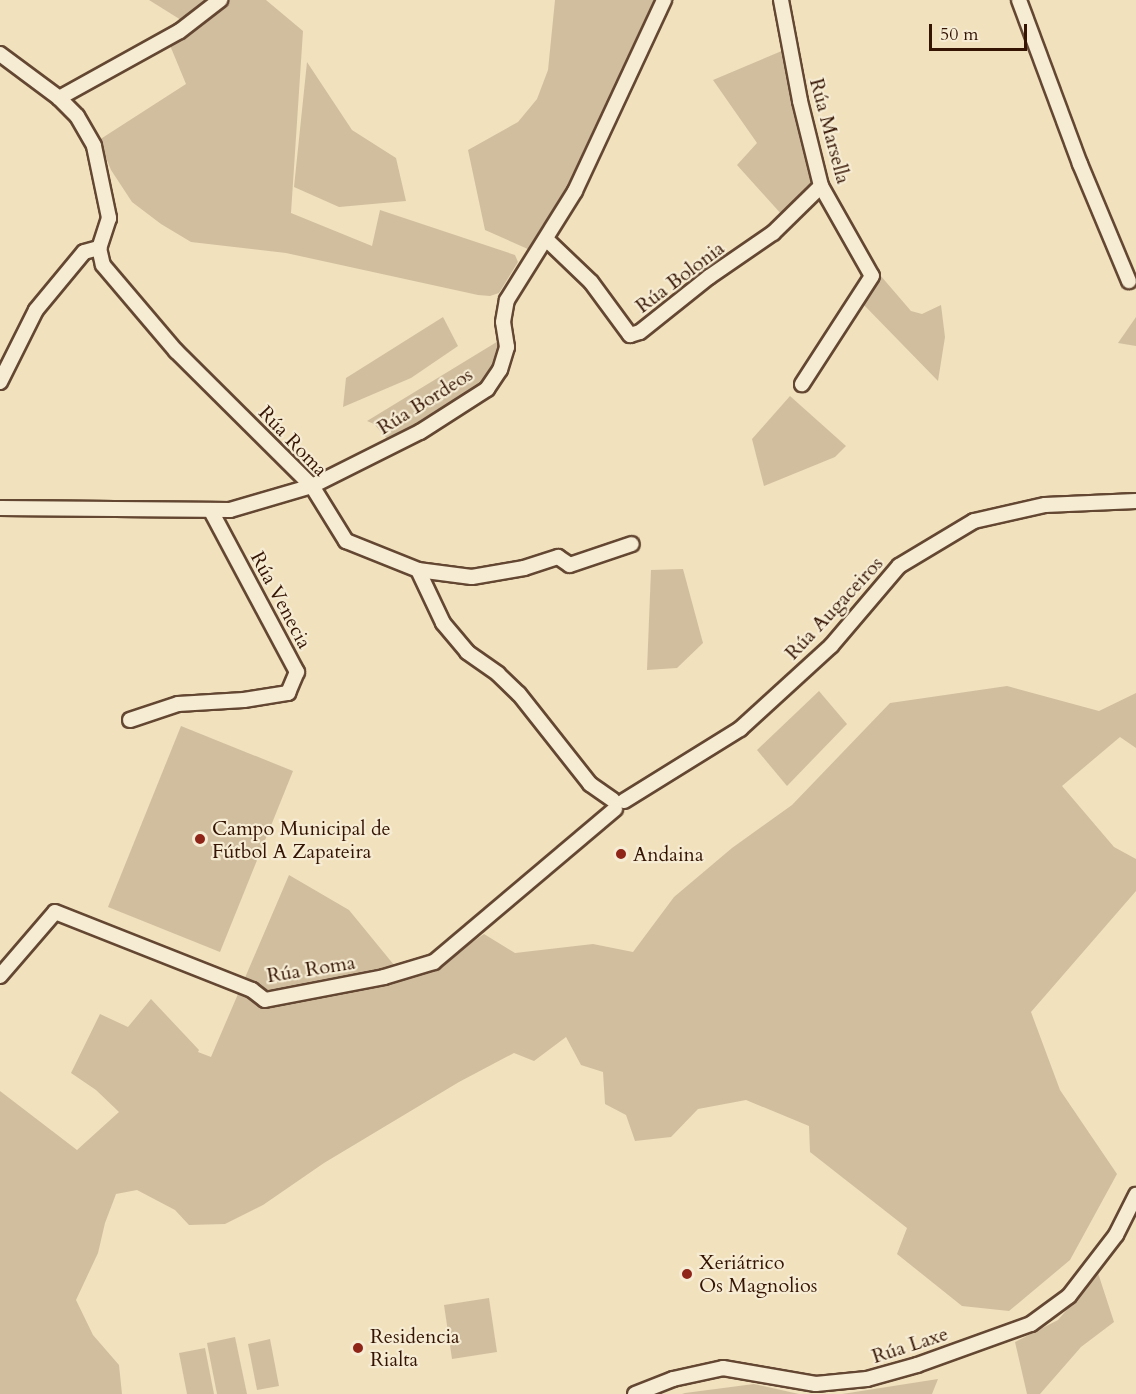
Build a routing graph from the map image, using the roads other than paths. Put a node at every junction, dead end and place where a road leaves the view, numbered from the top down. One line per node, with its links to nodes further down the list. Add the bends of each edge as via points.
1 (220, 0): 6 (street, via 180,31)
2 (664, 0): 8 (street, Rúa Bordeos, via 575,191)
3 (781, 0): 7 (street, Rúa Marsella)
4 (1019, 0): 10 (street)
5 (0, 54): 6 (street)
6 (59, 98): 9 (street, via 77,116 94,146 102,174 109,218)
7 (821, 186): 8 (street, Rúa Bolonia, via 773,233 640,332 630,335 591,282); 12 (street, Rúa Marsella, via 872,276)
8 (546, 239): 13 (street, Rúa Bordeos, via 507,300 503,322 507,347 500,370 487,389 420,432)
9 (99, 248): 11 (street, via 84,252 36,310); 13 (street, Rúa Roma, via 103,265 176,351)
10 (1129, 281)
11 (0, 382)
12 (802, 384)
13 (312, 486): 16 (street, Rúa Bordeos, via 230,510); 18 (street, Rúa Roma, via 345,540)
14 (1136, 501): 20 (street, Rúa Augaceiros, via 1045,506 974,521 899,566 831,646 740,729)
15 (0, 508): 16 (street, Rúa Bordeos)
16 (211, 511): 19 (street, Rúa Venecia, via 297,672 288,693 178,704)
17 (632, 544): 18 (street, Rúa Roma, via 570,565 558,557 524,568 472,577)
18 (418, 570): 20 (street, via 443,623 467,652 519,694 590,784)
19 (130, 720)
20 (617, 803): 21 (street, Rúa Roma, via 434,962 384,977 265,1000 252,990 55,912)
21 (0, 975)
22 (1136, 1195): 23 (street, Rúa Laxe, via 1116,1235 1069,1296 1031,1324 867,1379 816,1384 723,1368 673,1379)
23 (634, 1394)

